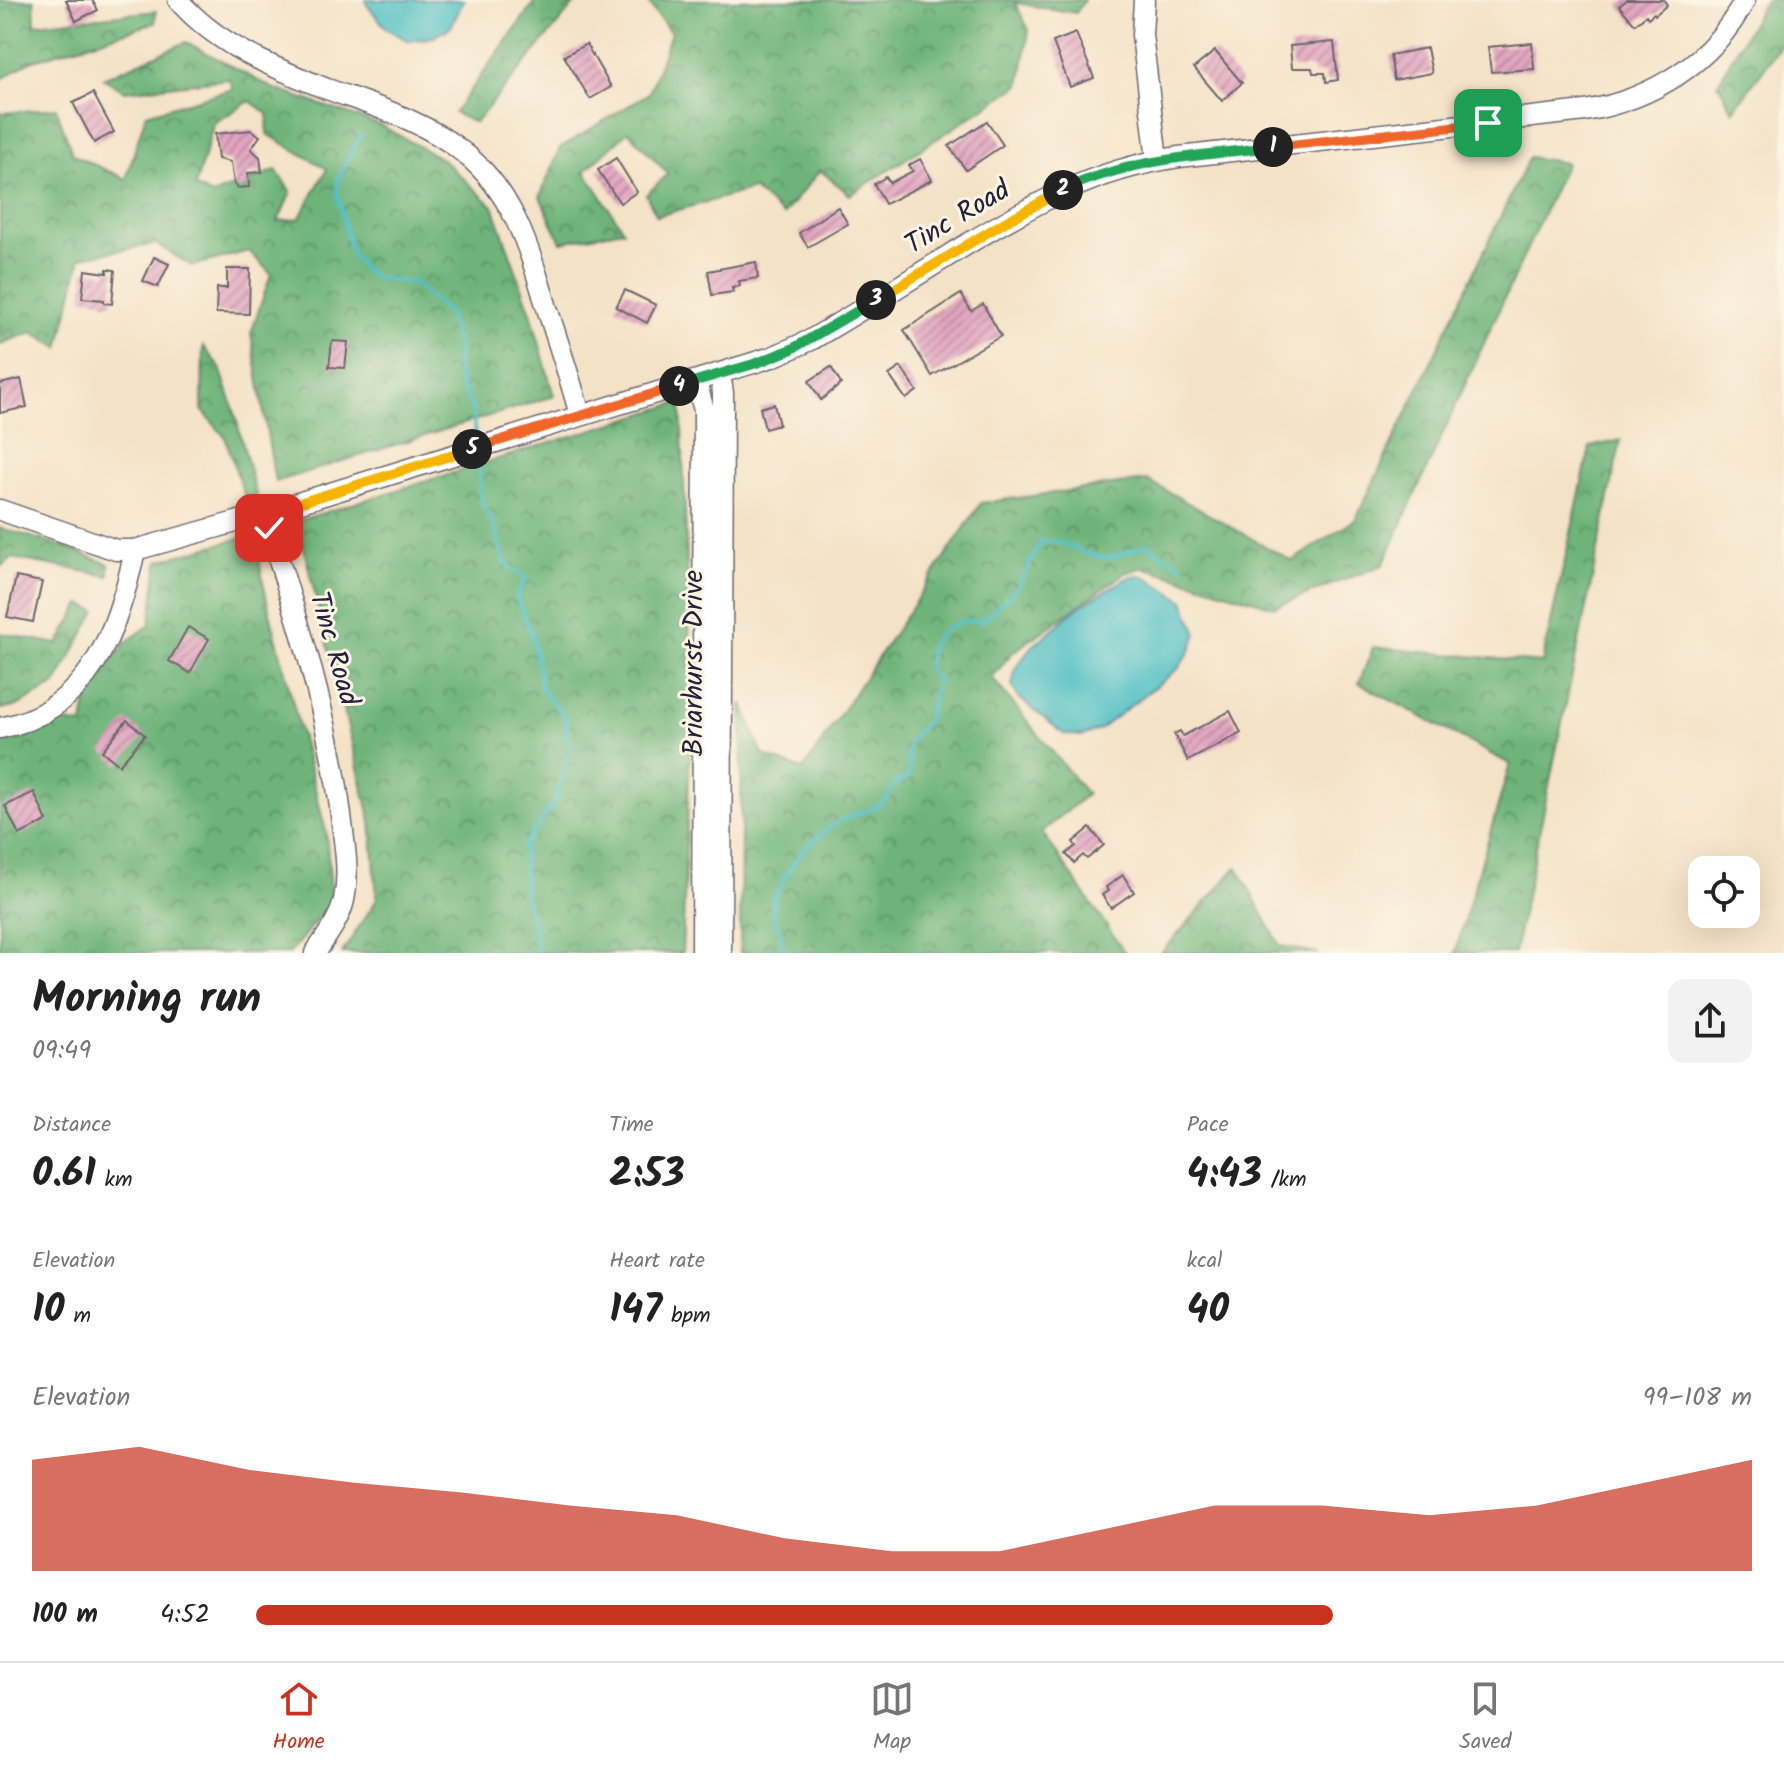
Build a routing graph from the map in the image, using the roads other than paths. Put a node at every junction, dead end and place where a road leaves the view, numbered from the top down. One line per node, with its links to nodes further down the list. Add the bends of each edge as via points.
1 (178, 0): 7 (street, via 207,30 251,58 417,125 465,153 501,191 517,219)
2 (1144, 0): 4 (street, via 1142,35)
3 (1745, 0): 4 (street, Tinc Road, via 1722,35 1684,72 1651,92 1605,108)
4 (1157, 160): 5 (street, Tinc Road, via 1053,195 811,340)
5 (720, 374): 6 (street, Tinc Road); 14 (street, Briarhurst Drive)
6 (696, 381): 7 (street, Tinc Road); 13 (street, Briarhurst Drive, via 705,439)
7 (580, 415): 9 (street, Tinc Road)
8 (0, 510): 10 (street, via 116,550)
9 (264, 514): 10 (street); 12 (street, Tinc Road, via 329,741 347,865 344,903)
10 (135, 550): 11 (street, via 113,622 80,686 37,718)
11 (0, 728)
12 (315, 953)
13 (702, 953)
14 (721, 953)

